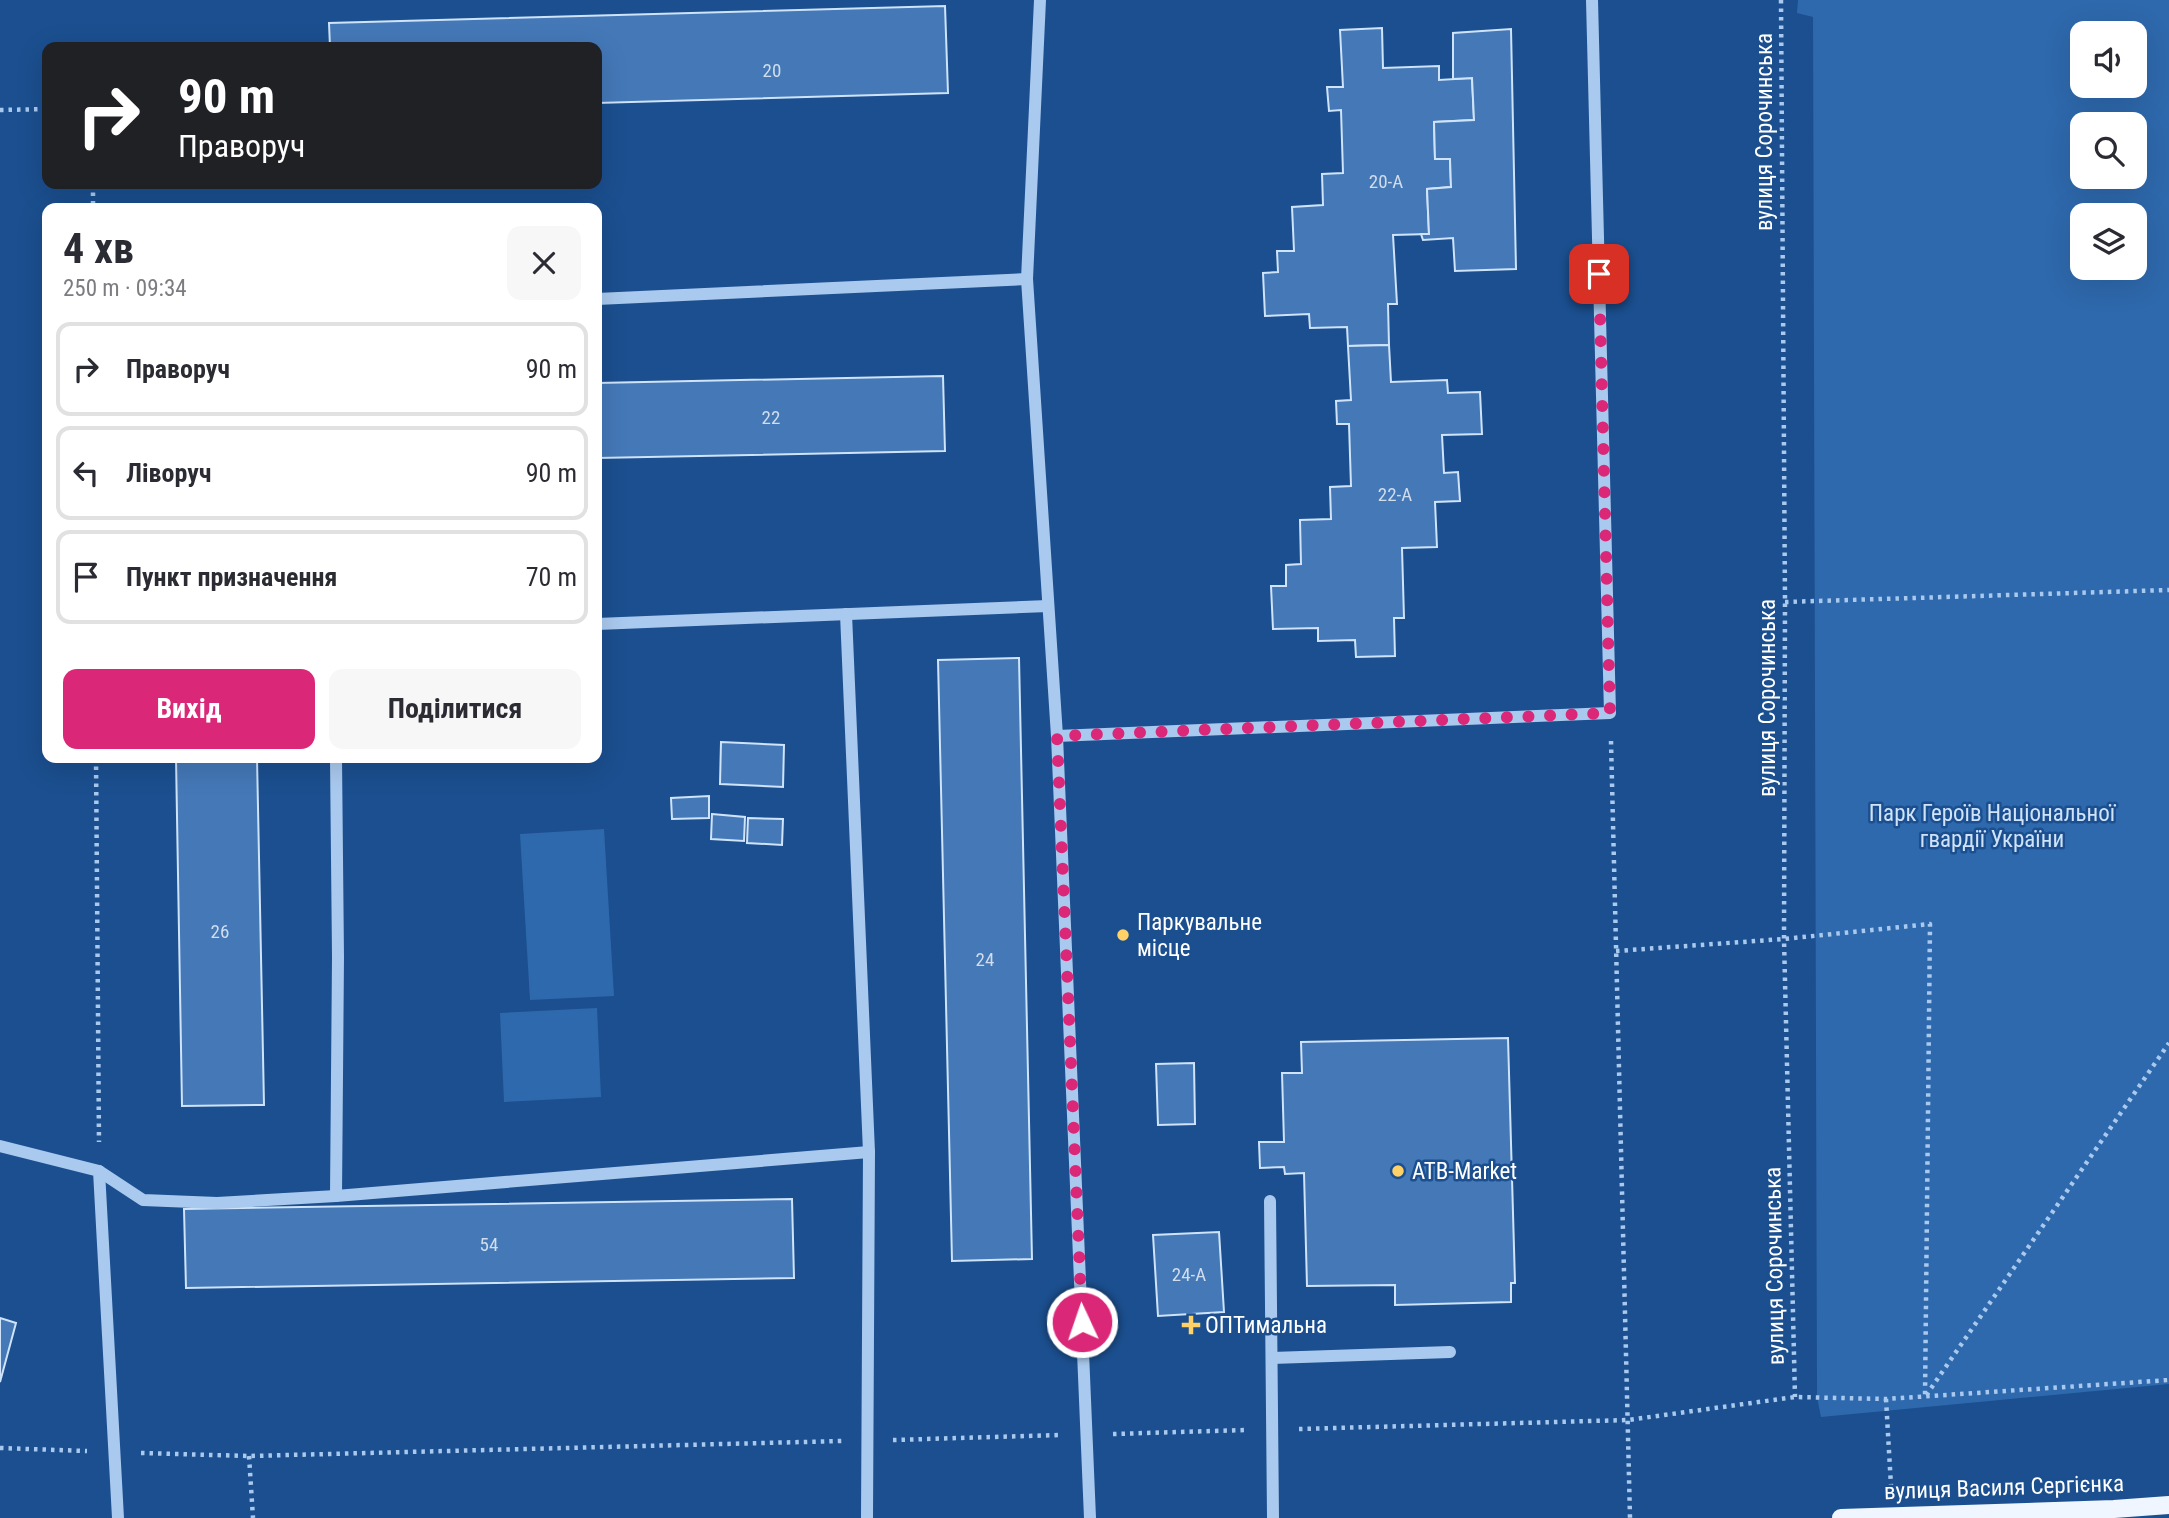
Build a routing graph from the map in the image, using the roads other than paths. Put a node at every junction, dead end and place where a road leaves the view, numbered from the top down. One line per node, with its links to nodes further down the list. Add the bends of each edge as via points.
1 (1040, 0): 3 (lane)
2 (1592, 0): 8 (lane, via 1610,713)
3 (1027, 279): 4 (lane); 5 (lane)
4 (602, 299)
5 (1048, 606): 6 (lane); 8 (lane)
6 (846, 614): 7 (lane); 11 (lane)
7 (602, 625)
8 (1057, 736): 21 (lane)
9 (336, 763): 13 (lane)
10 (0, 1146): 12 (lane)
11 (869, 1152): 13 (lane); 20 (lane)
12 (99, 1171): 13 (lane, via 143,1200 217,1203); 19 (lane)
13 (337, 1196)
14 (1270, 1201): 16 (lane)
15 (1450, 1352): 16 (lane)
16 (1272, 1358): 22 (lane)
17 (2169, 1504): 18 (main road, вулиця Василя Сергієнка)
18 (1891, 1517): 23 (main road, вулиця Василя Сергієнка)
19 (118, 1518)
20 (867, 1518)
21 (1090, 1518)
22 (1273, 1518)
23 (1841, 1518)

